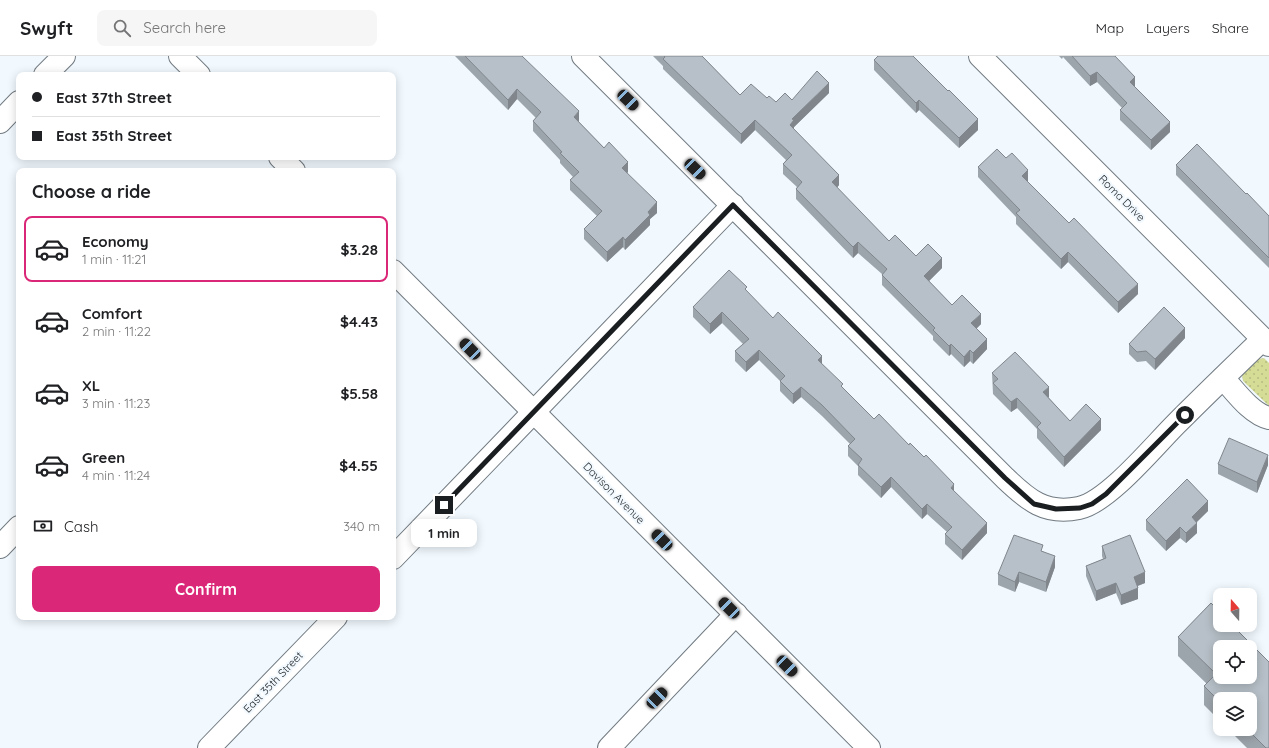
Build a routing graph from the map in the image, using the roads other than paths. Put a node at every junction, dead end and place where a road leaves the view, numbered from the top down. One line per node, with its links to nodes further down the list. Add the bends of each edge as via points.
1 (64, 56): 5 (street)
2 (180, 56): 6 (street)
3 (582, 56): 11 (street)
4 (980, 56): 13 (street, Roma Drive)
5 (49, 72)
6 (196, 72)
7 (16, 105): 8 (street)
8 (0, 122)
9 (283, 160): 10 (street)
10 (291, 168)
11 (733, 205): 14 (street, via 1034,504 1067,510 1092,504 1106,494); 15 (street)
12 (396, 274): 15 (street, Davison Avenue)
13 (1266, 342): 14 (street)
14 (1223, 378): 16 (street, via 1252,408)
15 (533, 413): 19 (street); 20 (street, Davison Avenue)
16 (1269, 418)
17 (16, 530): 18 (street)
18 (0, 547)
19 (396, 555)
20 (736, 614): 23 (street); 24 (street, Davison Avenue)
21 (333, 620): 22 (street, East 35th Street)
22 (209, 748)
23 (609, 748)
24 (869, 748)

